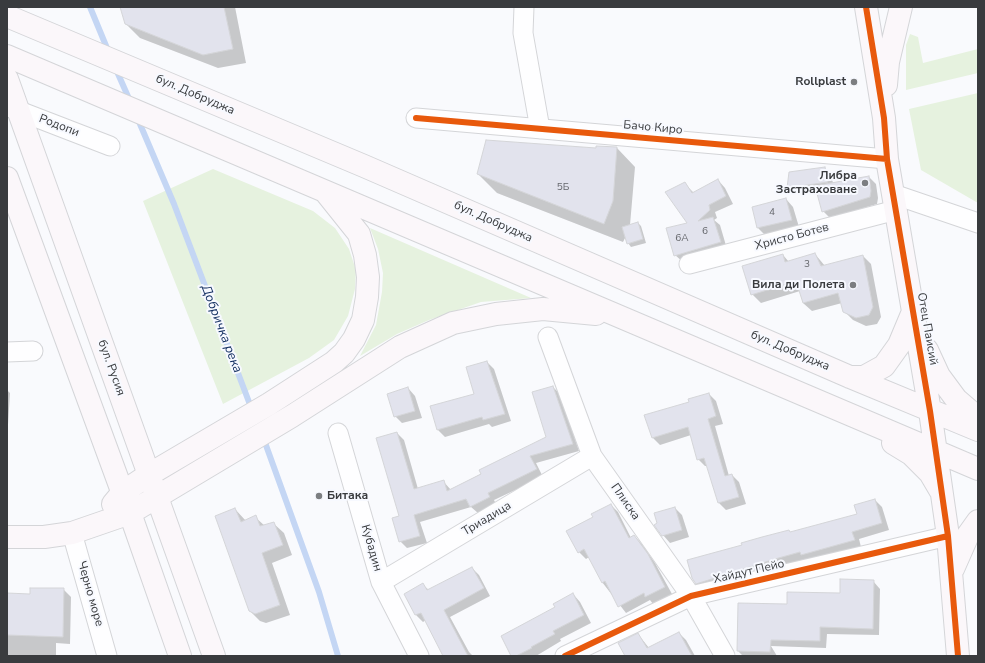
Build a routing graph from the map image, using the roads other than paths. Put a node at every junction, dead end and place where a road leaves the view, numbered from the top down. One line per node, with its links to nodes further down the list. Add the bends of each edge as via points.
1 (524, 7): 10 (street, via 524,33)
2 (866, 7): 9 (main road, Отец Паисий)
3 (901, 7): 9 (main road, Отец Паисий, via 888,62)
4 (7, 16): 23 (main road, бул. Добруджа, via 379,172)
5 (7, 56): 14 (main road)
6 (7, 80): 7 (main road, бул. Русия)
7 (12, 108): 11 (street, Родопи); 29 (main road, бул. Русия)
8 (416, 118): 10 (street, Бачо Киро)
9 (884, 118): 12 (main road, Отец Паисий)
10 (540, 129): 12 (street, Бачо Киро)
11 (110, 146)
12 (887, 159): 15 (main road, Отец Паисий)
13 (7, 178): 35 (main road)
14 (326, 193): 19 (main road); 30 (main road, via 359,234 365,255 368,283 363,320 354,339 344,353 269,404)
15 (894, 202): 16 (street); 17 (street, Христо Ботев); 18 (main road, Отец Паисий)
16 (978, 223)
17 (689, 264)
18 (912, 314): 23 (main road, via 899,345 884,366 864,377); 25 (main road, Отец Паисий); 26 (main road, via 939,376 956,399)
19 (623, 318): 24 (main road); 37 (main road, via 543,309 496,314 453,323 400,347)
20 (548, 337): 32 (street, Плиска)
21 (33, 350): 22 (street)
22 (7, 352)
23 (850, 377): 25 (main road, бул. Добруджа)
24 (838, 411): 31 (main road); 36 (main road, via 910,454 930,473)
25 (930, 411): 27 (main road, бул. Добруджа); 31 (main road, Отец Паисий)
26 (978, 418)
27 (978, 430)
28 (338, 433): 45 (street, Кубадин)
29 (136, 435): 30 (main road, via 151,447 163,451); 34 (main road, бул. Русия)
30 (204, 443): 34 (main road)
31 (936, 452): 33 (main road); 36 (main road, Отец Паисий)
32 (592, 456): 45 (street, Триадица); 46 (street, Плиска)
33 (978, 469)
34 (150, 474): 35 (main road); 37 (main road, бул. Русия)
35 (123, 492): 38 (main road); 40 (main road)
36 (942, 494): 42 (main road, Отец Паисий)
37 (158, 496): 38 (main road); 49 (main road, бул. Русия)
38 (130, 513): 40 (main road); 48 (main road)
39 (978, 521): 44 (main road, via 958,553)
40 (97, 524): 41 (main road)
41 (72, 533): 43 (main road, via 44,537); 47 (street, Черно море)
42 (948, 536): 44 (main road, Отец Паисий); 46 (street, Хайдут Пейо)
43 (7, 537)
44 (951, 574): 53 (main road, Отец Паисий)
45 (381, 582): 50 (street, Кубадин)
46 (691, 596): 51 (street, Хайдут Пейо); 52 (street, Плиска)
47 (107, 656)
48 (180, 656)
49 (214, 656)
50 (420, 656)
51 (565, 656)
52 (725, 656)
53 (958, 656)

